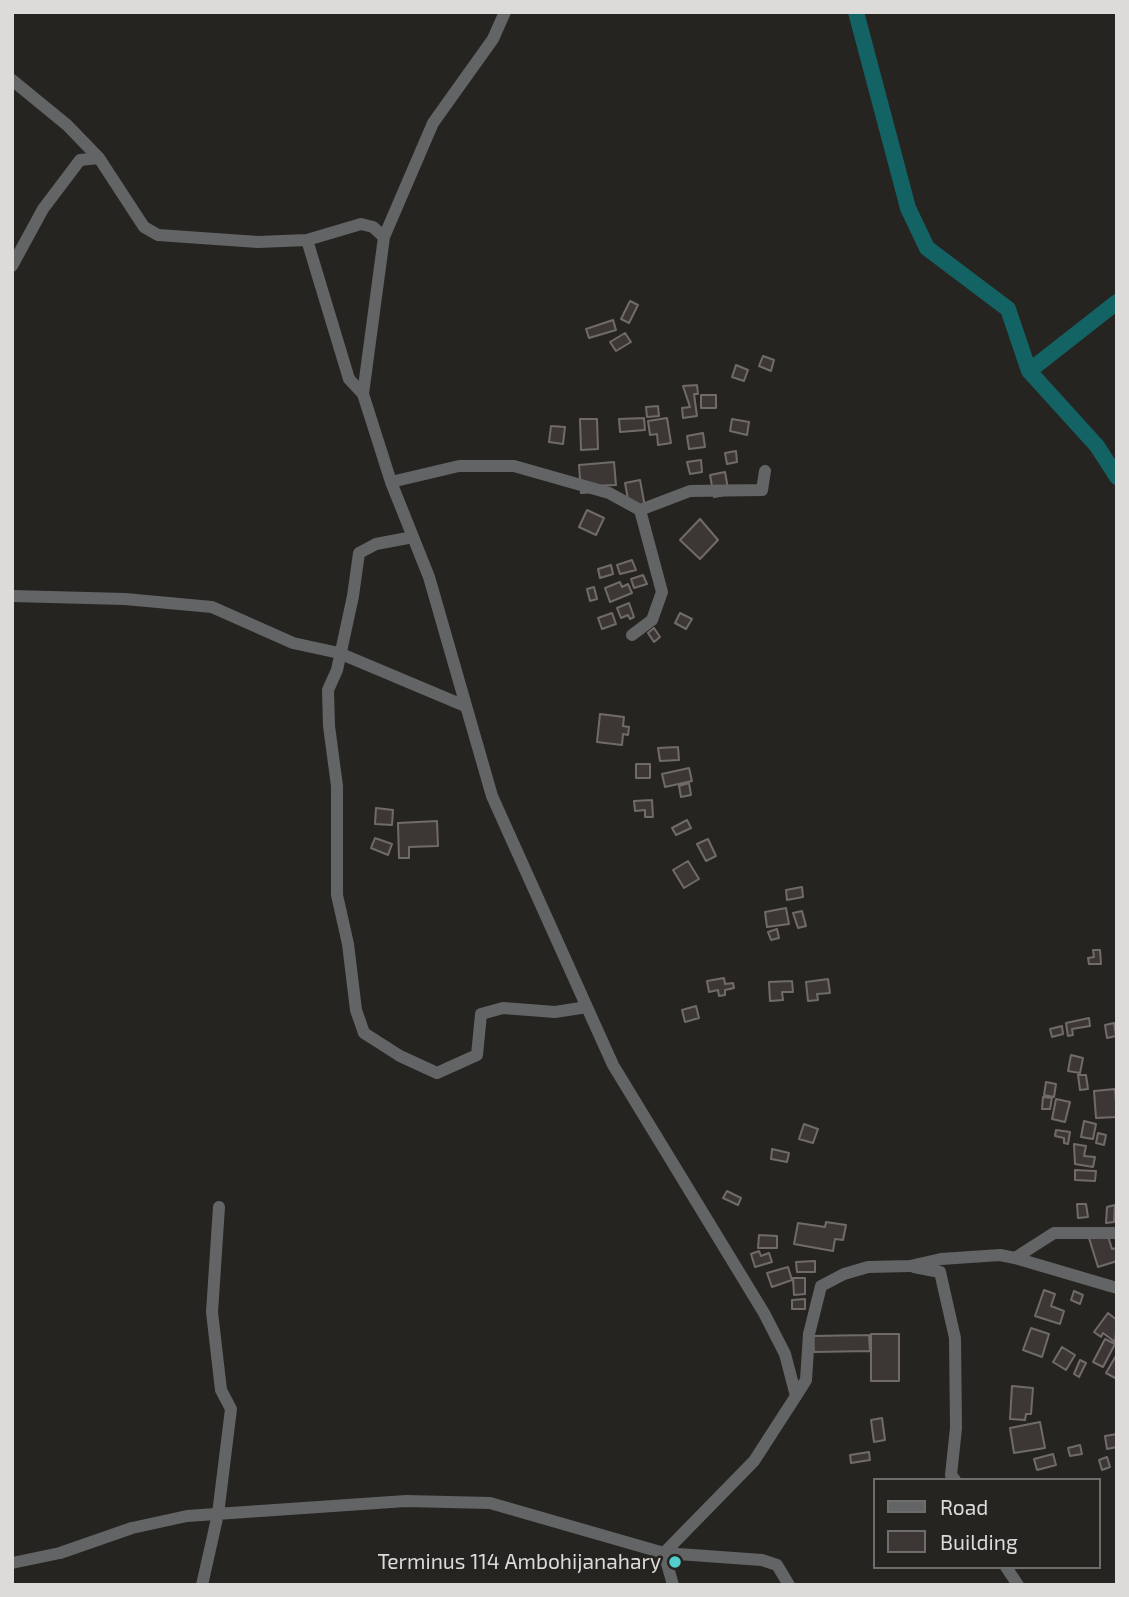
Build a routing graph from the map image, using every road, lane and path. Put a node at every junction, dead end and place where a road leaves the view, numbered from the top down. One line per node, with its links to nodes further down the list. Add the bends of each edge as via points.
1 (505, 12): 4 (street, via 493,39 433,123)
2 (12, 80): 3 (street, via 68,125)
3 (99, 158): 5 (street, via 144,227 158,235); 6 (street, via 80,160 43,209)
4 (383, 237): 5 (street, via 373,227 361,224); 7 (street)
5 (307, 240): 7 (street, via 349,379)
6 (12, 266)
7 (363, 394): 9 (street)
8 (765, 471): 10 (street, via 762,490 690,491)
9 (391, 482): 10 (street, via 459,466 514,466 608,493); 11 (street)
10 (640, 510): 13 (street, via 662,592 652,620)
11 (413, 537): 14 (street, via 376,544 359,553); 15 (street)
12 (12, 596): 14 (street, via 125,598 212,607 293,643)
13 (632, 635)
14 (339, 653): 15 (street); 16 (street, via 328,690 337,786 337,894 364,1033 438,1073 477,1055 481,1014 503,1008 555,1012)
15 (466, 706): 16 (street, via 492,796)
16 (587, 1007): 22 (street, via 613,1065 764,1312 785,1354)
17 (219, 1207): 24 (street, via 212,1312 221,1390 231,1409)
18 (1117, 1233): 19 (street, via 1054,1233)
19 (1015, 1258): 20 (street, via 941,1259); 21 (street)
20 (910, 1266): 22 (street, via 867,1267 821,1286 809,1334 806,1380); 23 (street, via 940,1272 955,1338)
21 (1117, 1289)
22 (796, 1396): 25 (street, via 754,1461)
23 (953, 1478)
24 (218, 1514): 25 (street, via 406,1501 490,1503); 26 (street, via 132,1528 60,1553); 28 (street)
25 (664, 1553): 29 (street); 30 (street, via 762,1560 777,1565)
26 (12, 1563)
27 (1007, 1569): 31 (street)
28 (202, 1585)
29 (673, 1585)
30 (789, 1585)
31 (1018, 1585)

